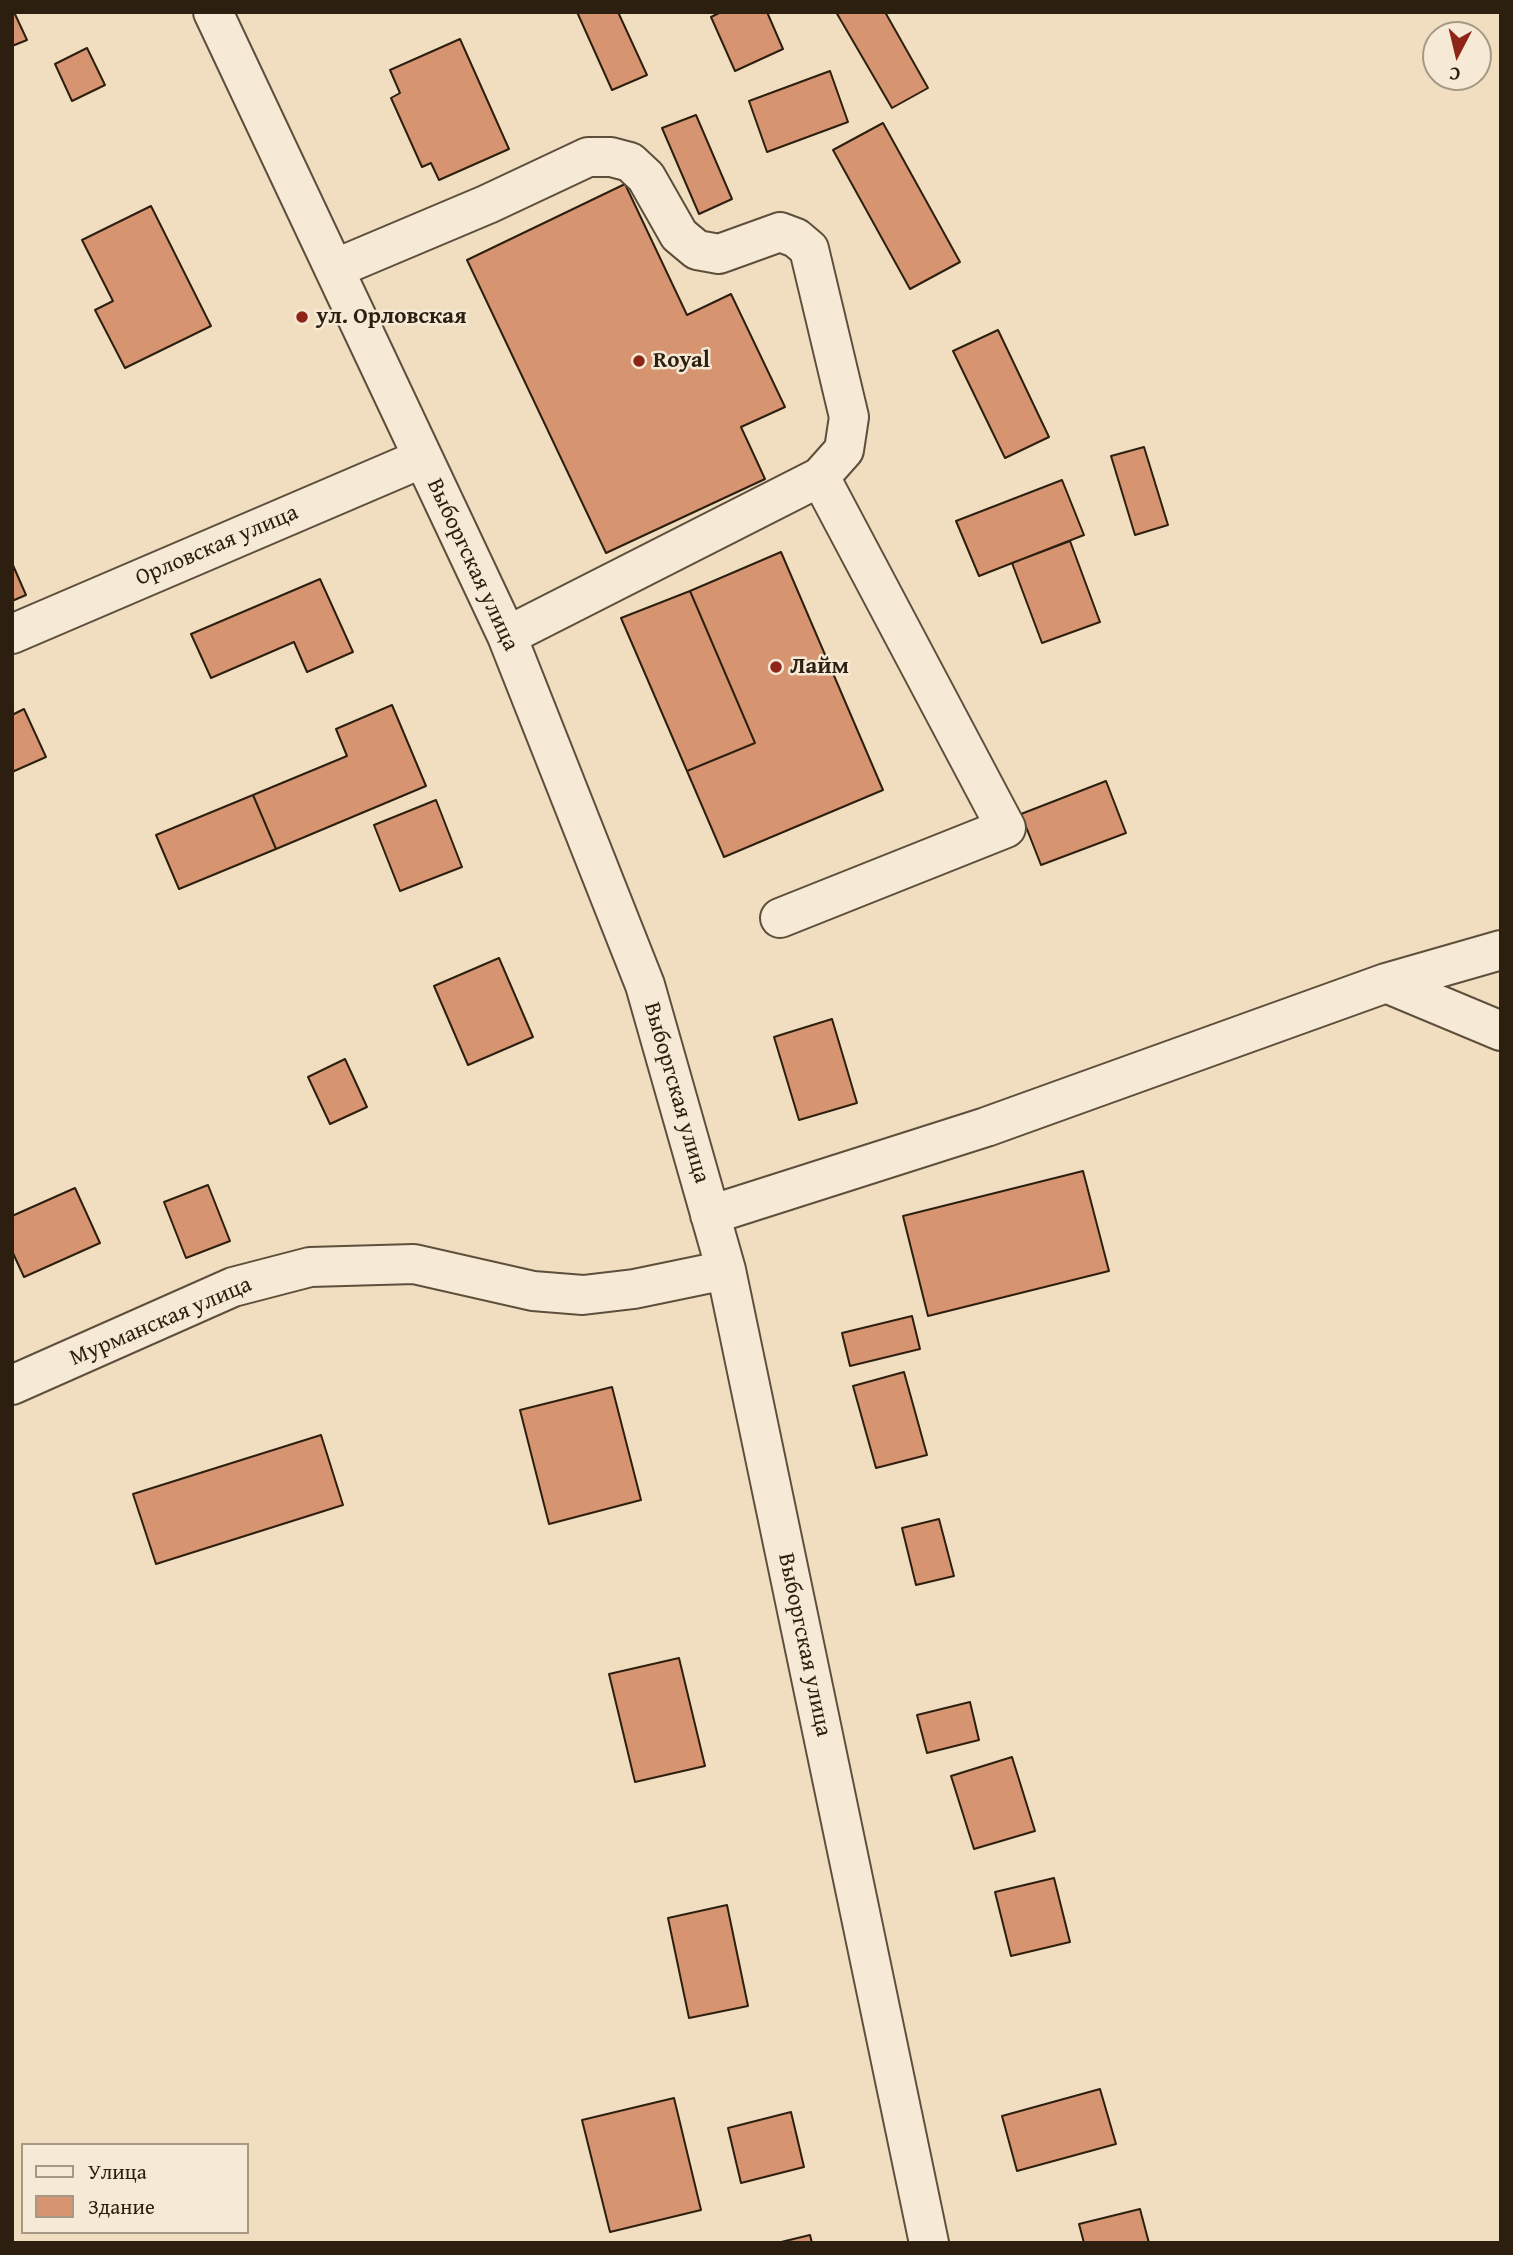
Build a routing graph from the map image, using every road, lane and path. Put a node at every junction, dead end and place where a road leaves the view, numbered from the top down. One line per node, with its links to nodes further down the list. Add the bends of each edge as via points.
1 (213, 12): 2 (street, Выборгская улица)
2 (334, 269): 3 (street, Выборгская улица); 4 (street, via 589,157 630,162 646,177 679,235 697,250 719,254 780,232 809,249 849,417 844,450)
3 (423, 458): 5 (street, Орловская улица); 6 (street, Выборгская улица)
4 (820, 477): 6 (street); 7 (street, via 1006,828)
5 (12, 634)
6 (507, 636): 11 (street, Выборгская улица, via 645,985)
7 (780, 918)
8 (1501, 950): 9 (street)
9 (1385, 984): 10 (street); 11 (street, via 986,1127)
10 (1501, 1031)
11 (710, 1215): 12 (street, Выборгская улица)
12 (726, 1270): 13 (street, Мурманская улица, via 583,1295 533,1292 414,1264 310,1267 233,1287); 14 (street, Выборгская улица)
13 (12, 1385)
14 (929, 2243)

